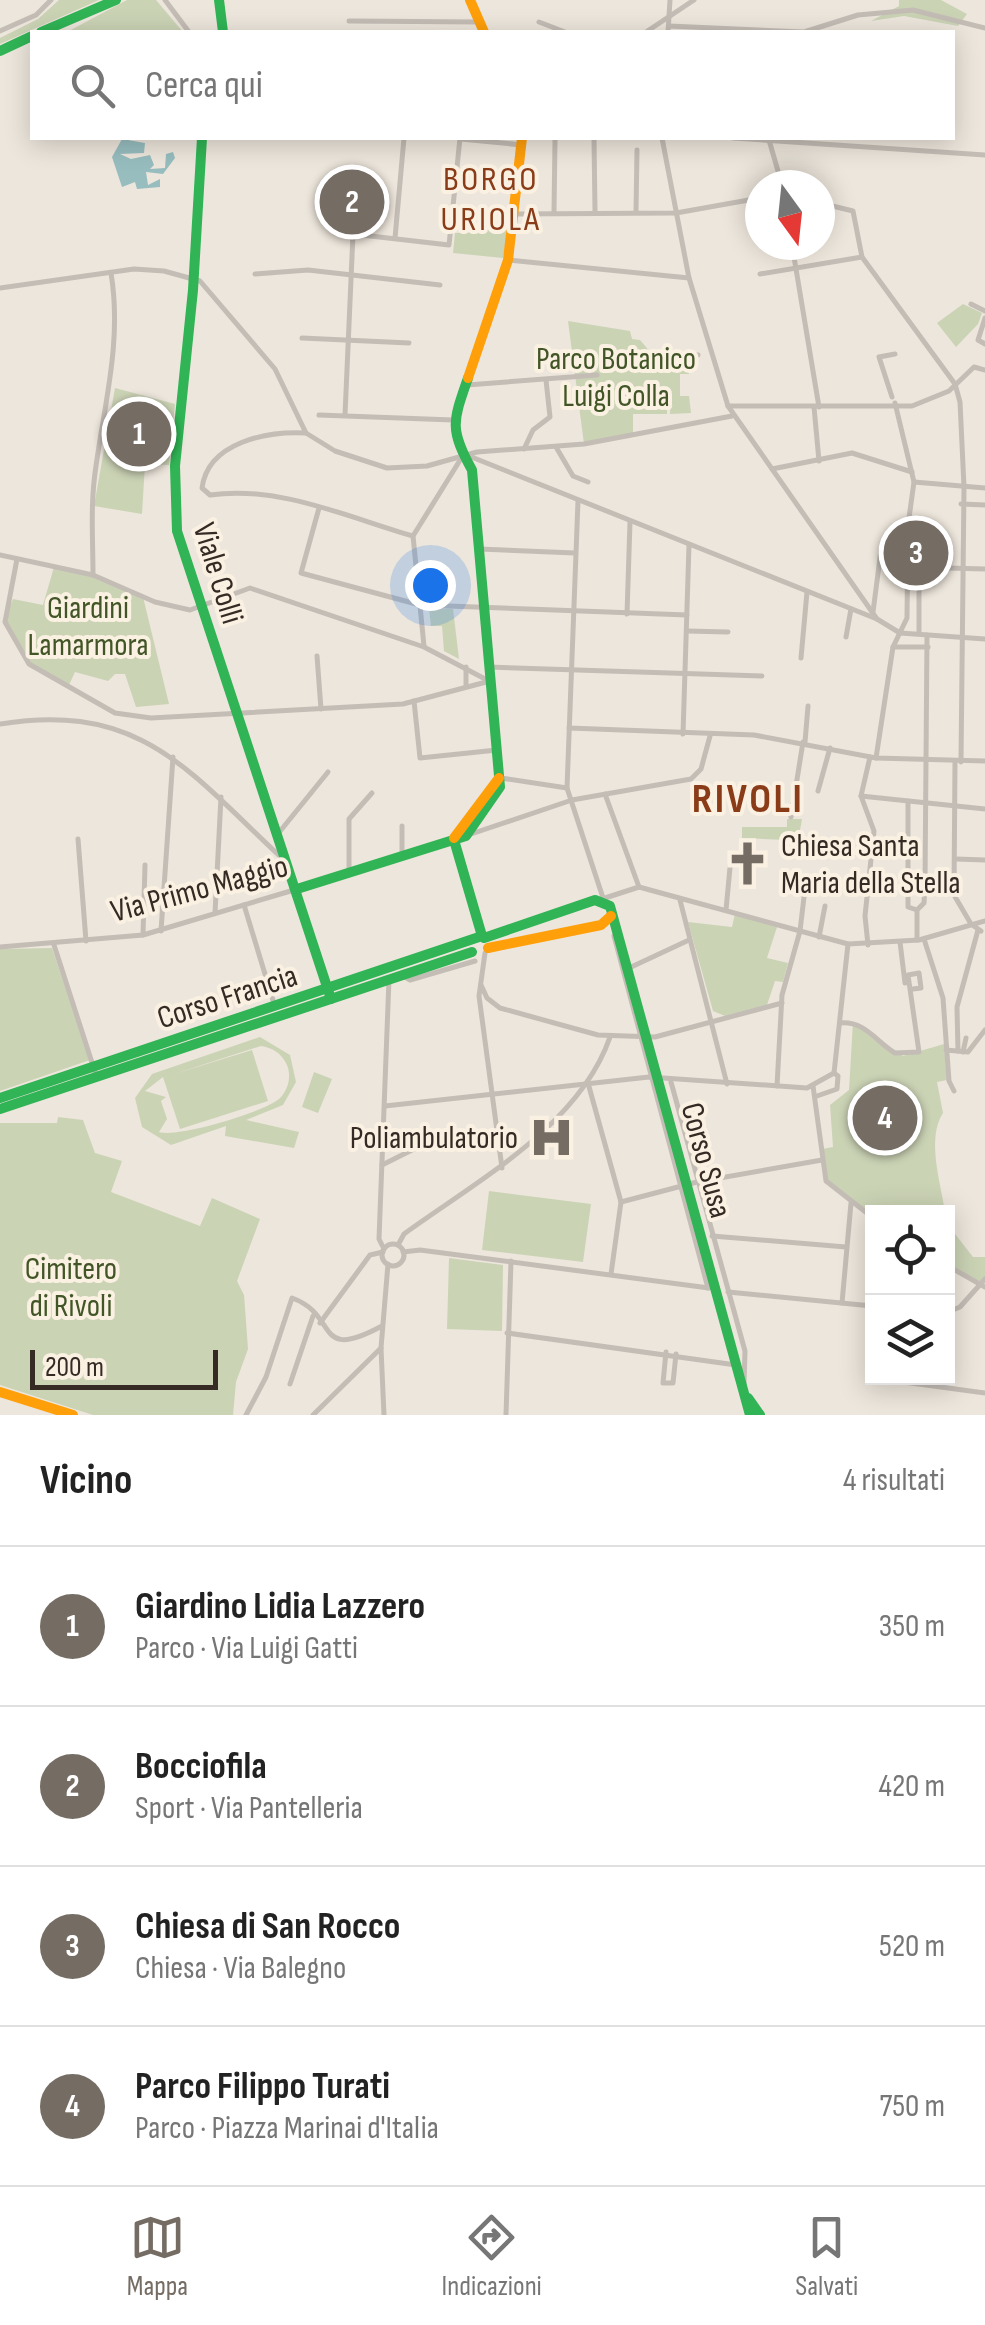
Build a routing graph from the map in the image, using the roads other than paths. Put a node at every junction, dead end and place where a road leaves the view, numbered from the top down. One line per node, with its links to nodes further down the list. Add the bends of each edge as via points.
1 (52, 0): 21 (street)
2 (116, 0): 15 (main road)
3 (164, 0): 16 (street)
4 (219, 0): 17 (main road)
5 (470, 0): 11 (main road)
6 (670, 0): 8 (street)
7 (694, 0): 8 (street)
8 (672, 14): 13 (street); 19 (street)
9 (348, 21): 11 (street)
10 (540, 22): 18 (street)
11 (482, 27)
12 (985, 28): 14 (street, via 913,10 858,16)
13 (668, 29): 20 (street)
14 (829, 29)
15 (47, 30)
16 (187, 30)
17 (223, 30)
18 (560, 30)
19 (649, 30)
20 (723, 30)
21 (0, 31)
22 (30, 37): 23 (main road)
23 (0, 51)
24 (202, 140): 53 (main road, Viale Colli)
25 (404, 140): 44 (street)
26 (460, 140): 44 (street, via 449,245)
27 (555, 140): 41 (street)
28 (594, 140): 39 (street)
29 (662, 140): 42 (street)
30 (768, 140): 36 (street)
31 (795, 140): 33 (street)
32 (522, 141): 43 (main road)
33 (822, 141): 35 (street)
34 (636, 150): 40 (street)
35 (985, 155)
36 (777, 170)
37 (745, 201): 42 (street)
38 (835, 207): 45 (street, via 853,212)
39 (595, 212): 40 (street); 41 (street)
40 (636, 212): 42 (street)
41 (554, 213): 43 (street)
42 (676, 213): 54 (street)
43 (516, 214): 46 (main road)
44 (395, 238): 51 (street, via 353,234)
45 (862, 257): 48 (street); 70 (street)
46 (508, 260): 54 (street); 69 (main road)
47 (794, 260): 48 (street)
48 (796, 269): 52 (street); 73 (street)
49 (112, 273): 53 (street, via 153,270); 56 (street); 105 (street, via 113,376 89,526)
50 (255, 274): 51 (street)
51 (351, 274): 55 (street); 60 (street)
52 (760, 274)
53 (194, 278): 78 (street, via 275,369); 109 (main road, Viale Colli, via 174,508)
54 (689, 278): 72 (street)
55 (440, 285)
56 (0, 288)
57 (972, 304): 58 (street)
58 (985, 315): 62 (street, via 978,340)
59 (302, 338): 60 (street)
60 (349, 341): 61 (street); 74 (street)
61 (409, 343)
62 (985, 344)
63 (683, 354): 65 (street)
64 (895, 354): 71 (street, via 879,358)
65 (698, 355)
66 (983, 366): 70 (street)
67 (597, 375): 68 (street)
68 (546, 380): 69 (street); 80 (street, via 550,417)
69 (467, 384): 77 (main road)
70 (954, 384): 71 (street, via 940,396); 87 (street)
71 (894, 403): 73 (street); 84 (street)
72 (728, 406): 73 (street); 76 (street)
73 (817, 407): 82 (street)
74 (345, 414): 75 (street); 77 (street)
75 (319, 415)
76 (732, 416): 79 (street); 83 (street)
77 (453, 420): 81 (main road)
78 (306, 433): 81 (street, via 387,468 427,466); 92 (street, via 269,433 236,445 221,454 202,488 207,494 246,490)
79 (556, 447): 80 (street); 85 (street, via 573,476)
80 (524, 449): 81 (street)
81 (464, 454): 89 (street); 94 (street); 96 (main road, via 472,470)
82 (819, 461): 83 (street); 84 (street, via 852,452)
83 (772, 469): 114 (street)
84 (912, 472): 86 (street)
85 (588, 482)
86 (914, 486): 87 (street); 101 (street)
87 (964, 487): 88 (street); 90 (street)
88 (985, 488)
89 (578, 502): 93 (street); 98 (street)
90 (962, 504): 91 (street); 103 (street)
91 (985, 505)
92 (319, 508): 94 (street); 107 (street, via 301,573)
93 (630, 522): 95 (street); 112 (street)
94 (413, 536): 107 (street)
95 (689, 545): 106 (street); 113 (street)
96 (479, 549): 98 (street); 108 (main road)
97 (881, 550): 114 (street)
98 (575, 552): 111 (street)
99 (0, 555): 100 (street)
100 (16, 558): 105 (street); 115 (street)
101 (909, 567): 102 (street); 118 (street)
102 (919, 567): 103 (street); 119 (street)
103 (962, 567): 104 (street); 122 (street)
104 (985, 569)
105 (93, 576): 109 (street, via 155,602)
106 (807, 592): 110 (street); 128 (street)
107 (420, 605): 108 (street); 124 (street)
108 (484, 608): 111 (street); 130 (main road)
109 (202, 609): 124 (street, via 250,588); 139 (main road, Viale Colli)
110 (851, 609): 114 (street); 121 (street)
111 (573, 611): 112 (street); 131 (street)
112 (627, 614): 113 (street)
113 (688, 615): 116 (street)
114 (875, 615): 118 (street)
115 (2, 622): 139 (street, via 29,664 98,705 133,718)
116 (687, 631): 117 (street); 132 (street)
117 (728, 632)
118 (900, 633): 119 (street); 125 (street)
119 (919, 633): 120 (street)
120 (927, 635): 122 (street); 126 (street)
121 (846, 637)
122 (963, 637): 123 (street); 151 (street)
123 (985, 639)
124 (424, 647): 129 (street)
125 (894, 647): 126 (street); 148 (street)
126 (928, 648): 150 (street)
127 (317, 656): 138 (street)
128 (801, 658)
129 (464, 666): 134 (street); 135 (street)
130 (488, 667): 131 (street); 134 (main road)
131 (571, 670): 132 (street); 141 (street)
132 (686, 673): 133 (street); 142 (street)
133 (762, 676)
134 (490, 681): 135 (street); 146 (main road)
135 (466, 685): 136 (street)
136 (414, 700): 138 (street); 146 (street, via 420,758)
137 (808, 706): 144 (street)
138 (321, 708): 139 (street)
139 (236, 713): 167 (main road, Viale Colli)
140 (0, 724): 147 (street, via 94,724)
141 (569, 728): 142 (street); 154 (street)
142 (684, 734): 143 (street)
143 (711, 734): 144 (street); 157 (street, via 695,777)
144 (804, 742): 145 (street); 165 (street)
145 (830, 748): 148 (street); 155 (street)
146 (497, 750): 153 (main road)
147 (174, 756): 158 (street); 193 (street)
148 (873, 757): 150 (street); 159 (street)
149 (985, 761): 151 (street)
150 (927, 762): 151 (street); 162 (street)
151 (958, 762): 163 (street)
152 (328, 772): 167 (street)
153 (499, 778): 154 (street); 169 (main road)
154 (567, 788): 160 (street)
155 (818, 791)
156 (372, 792): 177 (street, via 349,819)
157 (605, 794): 160 (street); 179 (street)
158 (221, 796): 168 (street); 188 (street)
159 (861, 796): 161 (street); 204 (street, via 874,831)
160 (572, 800): 169 (street); 181 (street)
161 (908, 800): 162 (street); 187 (street, via 908,909)
162 (928, 802): 163 (street); 187 (street, via 925,900)
163 (954, 806): 164 (street); 173 (street)
164 (985, 808)
165 (791, 817)
166 (402, 826): 171 (street)
167 (275, 830): 168 (street); 175 (main road, Viale Colli)
168 (260, 838): 175 (street)
169 (460, 838): 171 (main road, Via Primo Maggio); 206 (main road)
170 (78, 839): 200 (street)
171 (402, 856): 177 (main road, Via Primo Maggio)
172 (731, 857): 186 (street)
173 (956, 859): 174 (street); 192 (street, via 955,900)
174 (985, 860)
175 (289, 864): 180 (main road, Viale Colli)
176 (144, 866): 195 (street)
177 (349, 873): 180 (main road, Via Primo Maggio)
178 (806, 880): 194 (street)
179 (640, 887): 181 (street); 182 (street)
180 (297, 889): 183 (street, Via Primo Maggio); 214 (main road, Viale Colli)
181 (604, 899): 184 (main road, Corso Francia); 189 (main road, Corso Susa)
182 (680, 900): 186 (street); 198 (street)
183 (244, 905): 188 (street, Via Primo Maggio); 216 (street)
184 (588, 906): 191 (main road, via 586,916); 206 (main road, Corso Francia)
185 (825, 906): 197 (street)
186 (726, 910): 194 (street)
187 (917, 910): 199 (street)
188 (215, 914): 193 (street, Via Primo Maggio)
189 (612, 914): 191 (main road); 207 (main road, Corso Susa)
190 (985, 920): 192 (street)
191 (598, 925): 196 (main road, Corso Susa); 206 (main road, Corso Francia)
192 (977, 929): 199 (street); 224 (street, via 957,1007)
193 (161, 931): 195 (street, Via Primo Maggio)
194 (800, 931): 197 (street); 215 (street)
195 (142, 935): 200 (street, Via Primo Maggio)
196 (614, 936): 207 (main road, Corso Susa); 221 (street, Corso Susa)
197 (820, 936): 203 (street)
198 (689, 940): 208 (street); 217 (street)
199 (920, 940): 201 (street); 223 (street, via 942,998)
200 (86, 941): 202 (street, Via Primo Maggio)
201 (900, 942): 204 (street); 211 (street)
202 (54, 944): 205 (street, Via Primo Maggio); 225 (street)
203 (848, 944): 204 (street); 218 (street)
204 (868, 945)
205 (0, 946)
206 (479, 948): 209 (street); 209 (street); 210 (main road, Corso Francia); 214 (main road, Corso Francia)
207 (624, 949): 208 (main road, Corso Susa)
208 (630, 968): 221 (main road, Corso Susa)
209 (480, 975): 212 (street)
210 (390, 979): 214 (main road, Corso Francia); 236 (street)
211 (905, 983)
212 (481, 985): 220 (street, via 500,1008); 233 (street)
213 (913, 989): 218 (street, via 919,1052 895,1052 853,1022)
214 (330, 994): 216 (main road, Corso Francia); 225 (main road, Corso Francia)
215 (782, 1004): 217 (street); 230 (street)
216 (275, 1006): 225 (main road, Corso Francia)
217 (710, 1020): 221 (street); 229 (street)
218 (840, 1023): 226 (street)
219 (985, 1030): 224 (street, via 978,1044)
220 (610, 1036): 221 (street); 228 (street)
221 (643, 1036): 227 (main road, Corso Susa)
222 (966, 1038): 224 (street)
223 (946, 1050): 224 (street); 232 (street)
224 (961, 1052)
225 (96, 1071): 235 (main road, Corso Francia); 237 (main road, Corso Francia)
226 (834, 1074): 231 (street); 234 (street, via 839,1087)
227 (660, 1080): 228 (street); 229 (street); 242 (main road, Corso Susa)
228 (588, 1083): 233 (street); 241 (street); 243 (street)
229 (727, 1084): 230 (street)
230 (776, 1086): 231 (street)
231 (814, 1086): 234 (street)
232 (954, 1091)
233 (492, 1093): 236 (street); 241 (street)
234 (817, 1096): 239 (street)
235 (0, 1098)
236 (385, 1106): 240 (street)
237 (0, 1109)
238 (428, 1142): 240 (street)
239 (822, 1160): 242 (street); 244 (street, via 828,1186)
240 (382, 1165): 249 (street)
241 (502, 1168): 247 (street, via 404,1234)
242 (688, 1184): 243 (street); 246 (street, Corso Susa); 257 (main road, Corso Susa)
243 (621, 1202): 254 (street)
244 (851, 1203): 245 (street); 248 (street)
245 (865, 1212)
246 (712, 1236): 248 (street); 257 (street, Corso Susa)
247 (398, 1245): 249 (street); 250 (street)
248 (846, 1247): 258 (street)
249 (383, 1251): 252 (street); 262 (street, via 370,1255)
250 (404, 1252): 251 (street); 252 (street, via 401,1262)
251 (511, 1260): 254 (street); 264 (street)
252 (388, 1264): 263 (street)
253 (955, 1270): 256 (street)
254 (611, 1274): 257 (street)
255 (985, 1278): 256 (street)
256 (982, 1286): 260 (street)
257 (718, 1290): 258 (street); 268 (main road, Corso Susa); 270 (street, Corso Susa, via 745,1351)
258 (842, 1302): 259 (street)
259 (865, 1305)
260 (955, 1309)
261 (314, 1314): 262 (street); 269 (street); 276 (street, via 292,1298)
262 (320, 1324): 263 (street, via 349,1341)
263 (382, 1326): 265 (street)
264 (506, 1333): 266 (street); 279 (street)
265 (381, 1348): 277 (street); 278 (street)
266 (666, 1352): 267 (street); 267 (street, via 664,1383 673,1384)
267 (676, 1354): 268 (street)
268 (738, 1365): 270 (main road, Corso Susa)
269 (290, 1384)
270 (744, 1384): 274 (main road, Corso Susa)
271 (926, 1385): 273 (street)
272 (0, 1392): 275 (main road)
273 (985, 1393)
274 (748, 1398): 280 (main road); 281 (main road)
275 (72, 1415)
276 (246, 1415)
277 (313, 1415)
278 (384, 1415)
279 (506, 1415)
280 (750, 1415)
281 (760, 1415)

